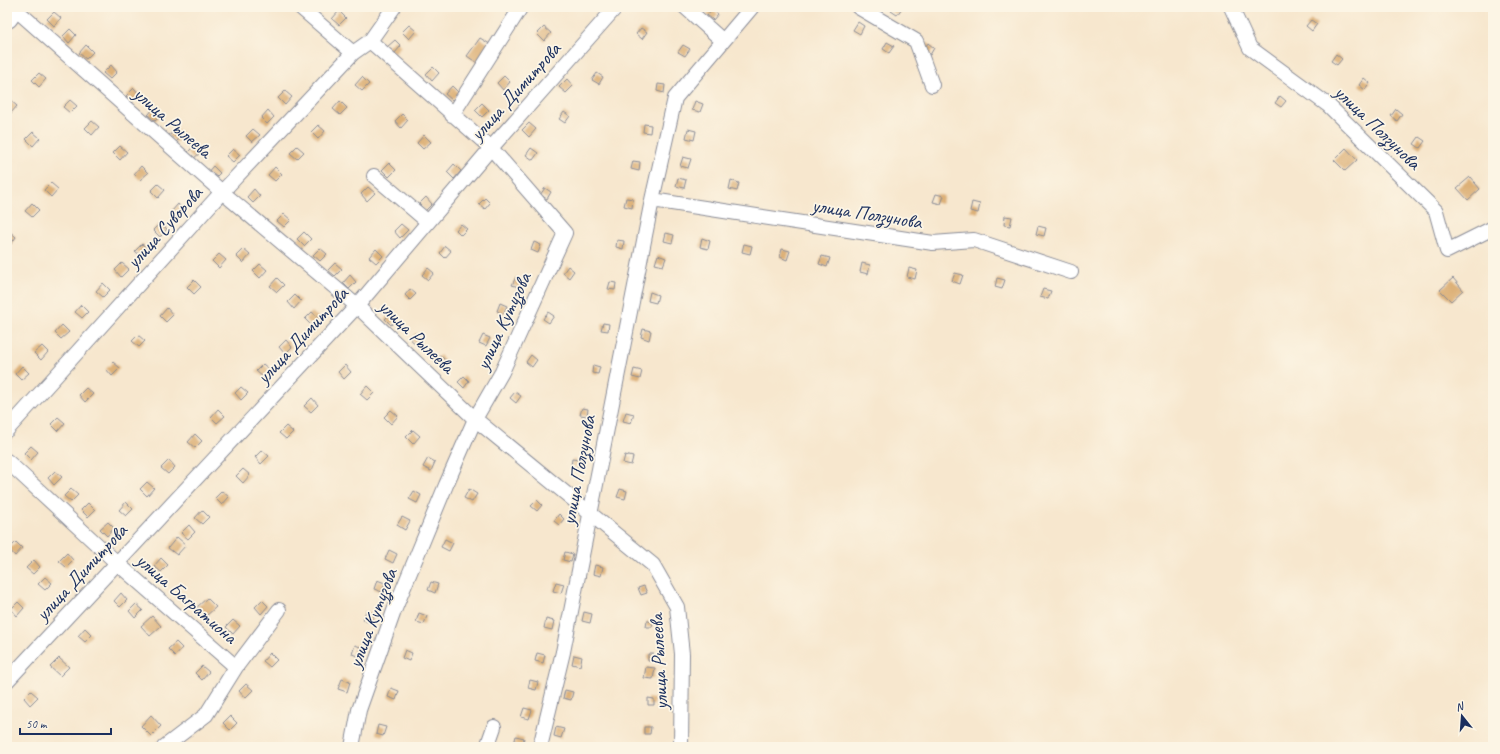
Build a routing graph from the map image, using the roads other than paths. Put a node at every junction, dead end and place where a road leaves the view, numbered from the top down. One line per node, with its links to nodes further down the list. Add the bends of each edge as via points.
1 (300, 7): 12 (street)
2 (394, 7): 10 (street, улица Суворова)
3 (521, 7): 14 (street)
4 (616, 7): 15 (street, улица Димитрова)
5 (685, 7): 11 (street)
6 (752, 7): 11 (street, улица Ползунова)
7 (858, 7): 13 (street, via 916,41)
8 (1231, 7): 20 (street, улица Ползунова, via 1250,48 1328,105 1436,211 1447,251)
9 (12, 10): 17 (street, улица Рылеева)
10 (370, 41): 12 (street, улица Суворова); 14 (street, улица Кутузова)
11 (723, 41): 18 (street, улица Ползунова, via 675,98)
12 (352, 53): 17 (street, улица Суворова)
13 (932, 85)
14 (452, 115): 15 (street, улица Кутузова)
15 (490, 148): 19 (street, улица Димитрова); 23 (street, улица Кутузова, via 565,233 502,372)
16 (374, 176): 19 (street)
17 (222, 192): 22 (street, улица Рылеева); 24 (street, улица Суворова)
18 (652, 200): 21 (street, улица Ползунова, via 933,243 974,240); 26 (street, улица Ползунова)
19 (428, 222): 22 (street, улица Димитрова)
20 (1493, 228)
21 (1071, 272)
22 (357, 306): 23 (street, улица Рылеева); 27 (street, улица Димитрова)
23 (475, 419): 26 (street, улица Рылеева); 33 (street, улица Кутузова, via 394,611 359,710)
24 (7, 430)
25 (7, 460): 27 (street, улица Багратиона)
26 (590, 514): 35 (street, улица Ползунова, via 563,652); 36 (street, улица Рылеева, via 653,565 677,607 682,654)
27 (117, 563): 29 (street, улица Багратиона); 30 (street, улица Димитрова)
28 (279, 610): 29 (street, улица Багратиона)
29 (236, 667): 32 (street, улица Багратиона, via 206,715)
30 (7, 681)
31 (494, 727): 34 (street)
32 (164, 747)
33 (352, 747)
34 (487, 747)
35 (540, 747)
36 (681, 747)

